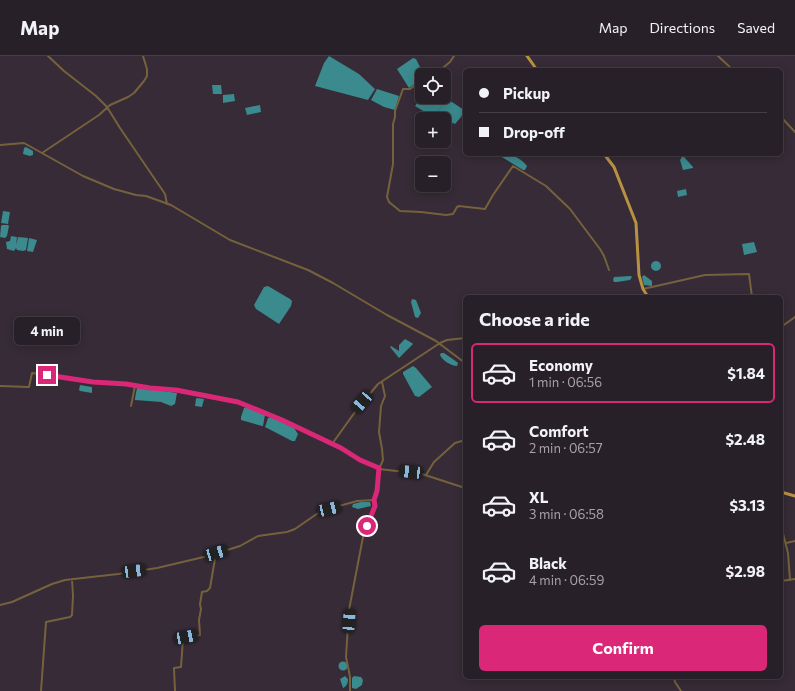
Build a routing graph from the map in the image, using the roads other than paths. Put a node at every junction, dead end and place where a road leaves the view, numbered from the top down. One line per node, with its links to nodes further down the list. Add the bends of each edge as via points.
1 (48, 56): 10 (street)
2 (143, 56): 10 (street, via 147,76 144,81 128,98)
3 (454, 56): 6 (street)
4 (527, 56): 7 (main road)
5 (718, 56): 8 (street)
6 (443, 68)
7 (535, 68)
8 (731, 68)
9 (415, 85): 17 (street, via 410,89 403,89 395,110 394,164 388,197 394,207 400,211 446,215 453,214 459,206 485,209 513,166 546,186 570,209 604,256)
10 (108, 106): 14 (street, via 89,122); 16 (street, via 165,194)
11 (783, 119): 12 (street)
12 (795, 132)
13 (0, 145): 14 (street, via 24,143)
14 (41, 153): 16 (street, via 83,176 114,189)
15 (606, 156): 18 (main road, via 614,167 636,223 639,273)
16 (167, 204): 24 (street, via 180,209 230,240 308,270)
17 (609, 270)
18 (643, 289): 19 (main road); 20 (street, via 705,274 749,274)
19 (647, 295)
20 (752, 295)
21 (795, 317): 22 (street)
22 (783, 326)
23 (463, 338): 24 (street)
24 (440, 343): 25 (street); 26 (street)
25 (463, 361)
26 (382, 382): 31 (street, via 354,412); 32 (street, via 385,396 380,413 382,460)
27 (0, 386): 28 (street, via 28,387 32,373)
28 (135, 386): 29 (street); 31 (street, via 176,390 238,402 270,414)
29 (131, 406)
30 (463, 441): 33 (street, via 455,443 434,462)
31 (332, 444): 32 (street)
32 (379, 468): 33 (street); 37 (street)
33 (426, 476): 34 (street)
34 (463, 487)
35 (783, 493): 36 (main road)
36 (795, 496)
37 (374, 500): 41 (street, via 357,501 321,511 295,530 258,536 240,546); 50 (street, via 375,506 363,538 349,610 346,657)
38 (783, 533): 40 (street)
39 (795, 541): 40 (street)
40 (786, 543): 45 (street)
41 (216, 553): 42 (street, via 157,568); 49 (street, via 210,588 202,592 200,635 184,638 180,667 174,668)
42 (72, 579): 46 (street, via 52,584); 48 (street, via 72,615 46,622)
43 (795, 579): 45 (street)
44 (783, 580): 45 (street)
45 (790, 580)
46 (0, 605)
47 (674, 679): 51 (street)
48 (41, 691)
49 (175, 691)
50 (350, 691)
51 (681, 691)

